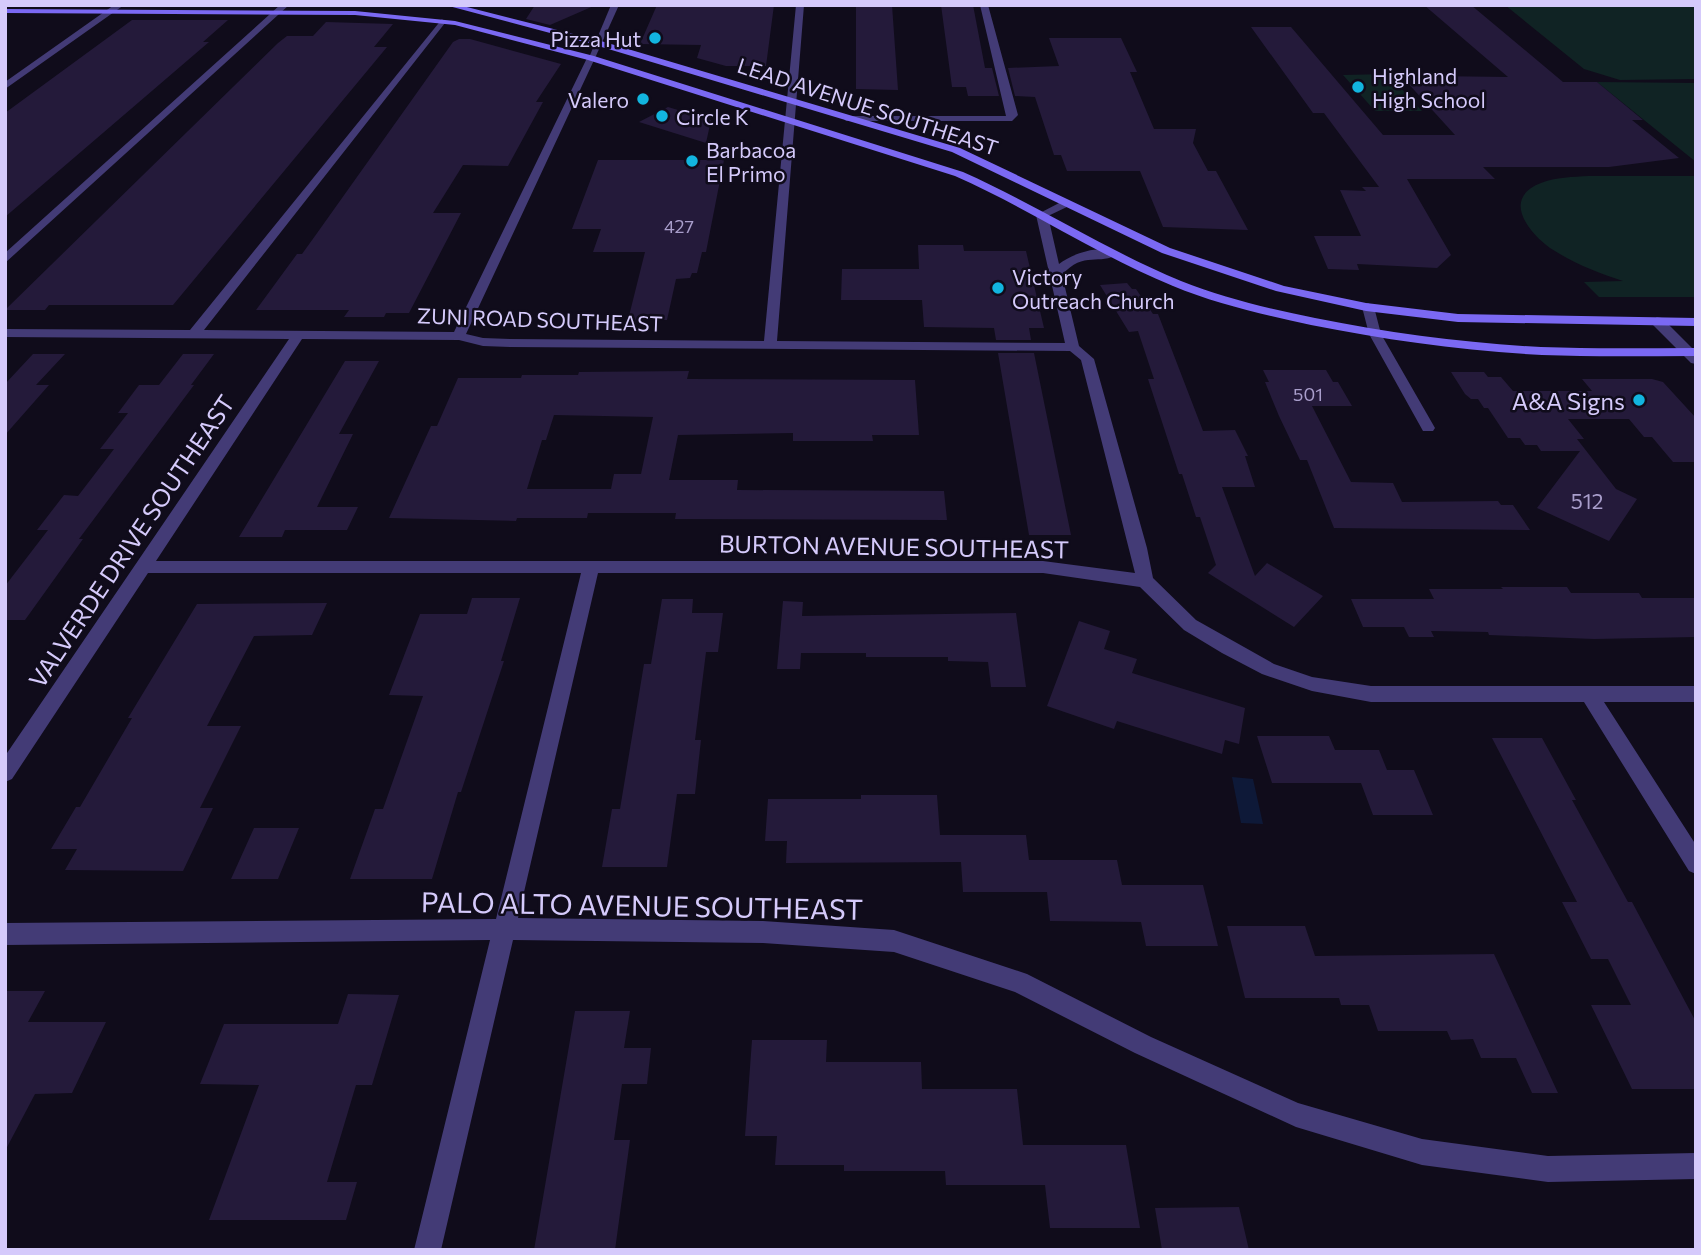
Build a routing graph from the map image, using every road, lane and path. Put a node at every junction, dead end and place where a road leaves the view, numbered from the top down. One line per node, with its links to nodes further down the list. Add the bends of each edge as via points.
1 (120, 5): 8 (street)
2 (449, 5): 10 (main road, LEAD AVENUE SOUTHEAST)
3 (615, 5): 10 (street)
4 (800, 5): 13 (street)
5 (984, 5): 16 (street, via 1013,115 1009,119)
6 (281, 8): 8 (main road, LEAD AVENUE SOUTHEAST); 9 (main road, LEAD AVENUE SOUTHEAST); 21 (street)
7 (5, 11): 8 (main road, LEAD AVENUE SOUTHEAST)
8 (111, 11): 12 (street)
9 (442, 21): 11 (main road, LEAD AVENUE SOUTHEAST); 27 (street)
10 (598, 43): 11 (street); 13 (main road, LEAD AVENUE SOUTHEAST)
11 (591, 58): 15 (main road, LEAD AVENUE SOUTHEAST); 30 (street)
12 (5, 86)
13 (792, 101): 14 (main road, LEAD AVENUE SOUTHEAST); 15 (street)
14 (849, 118): 16 (street); 17 (main road, LEAD AVENUE SOUTHEAST)
15 (791, 119): 19 (main road, LEAD AVENUE SOUTHEAST, via 959,174); 31 (street)
16 (956, 120): 17 (street, via 929,128)
17 (929, 142): 18 (main road, LEAD AVENUE SOUTHEAST, via 996,166)
18 (1068, 203): 19 (street); 23 (main road, LEAD AVENUE SOUTHEAST, via 1195,262 1264,284)
19 (1042, 215): 20 (main road, LEAD AVENUE SOUTHEAST); 22 (street)
20 (1112, 254): 22 (street, via 1079,256 1065,262); 28 (main road, LEAD AVENUE SOUTHEAST, via 1180,285 1256,309)
21 (5, 260)
22 (1055, 275): 32 (street)
23 (1368, 307): 24 (main road, LEAD AVENUE SOUTHEAST, via 1499,319); 28 (street)
24 (1657, 321): 25 (main road); 33 (street)
25 (1696, 321)
26 (5, 333): 27 (street, ZUNI ROAD SOUTHEAST)
27 (194, 334): 29 (street, ZUNI ROAD SOUTHEAST)
28 (1375, 334): 33 (main road, via 1543,351); 34 (street)
29 (299, 335): 30 (street, ZUNI ROAD SOUTHEAST); 35 (street, VALVERDE DRIVE SOUTHEAST)
30 (459, 336): 31 (street, ZUNI ROAD SOUTHEAST, via 510,343)
31 (770, 345): 32 (street, ZUNI ROAD SOUTHEAST)
32 (1073, 347): 37 (street, via 1087,359)
33 (1693, 355)
34 (1428, 428)
35 (143, 567): 36 (street, BURTON AVENUE SOUTHEAST); 40 (street, VALVERDE DRIVE SOUTHEAST)
36 (591, 568): 37 (street, BURTON AVENUE SOUTHEAST, via 1043,567); 42 (street)
37 (1144, 581): 38 (street, via 1190,625 1268,669 1312,684 1371,694)
38 (1589, 694): 39 (street); 41 (street)
39 (1696, 694)
40 (5, 774)
41 (1696, 864)
42 (505, 929): 43 (street, PALO ALTO AVENUE SOUTHEAST); 44 (street, PALO ALTO AVENUE SOUTHEAST, via 763,932 894,941 1018,982 1296,1115 1422,1152 1548,1169); 45 (street)
43 (5, 934)
44 (1696, 1166)
45 (427, 1250)

